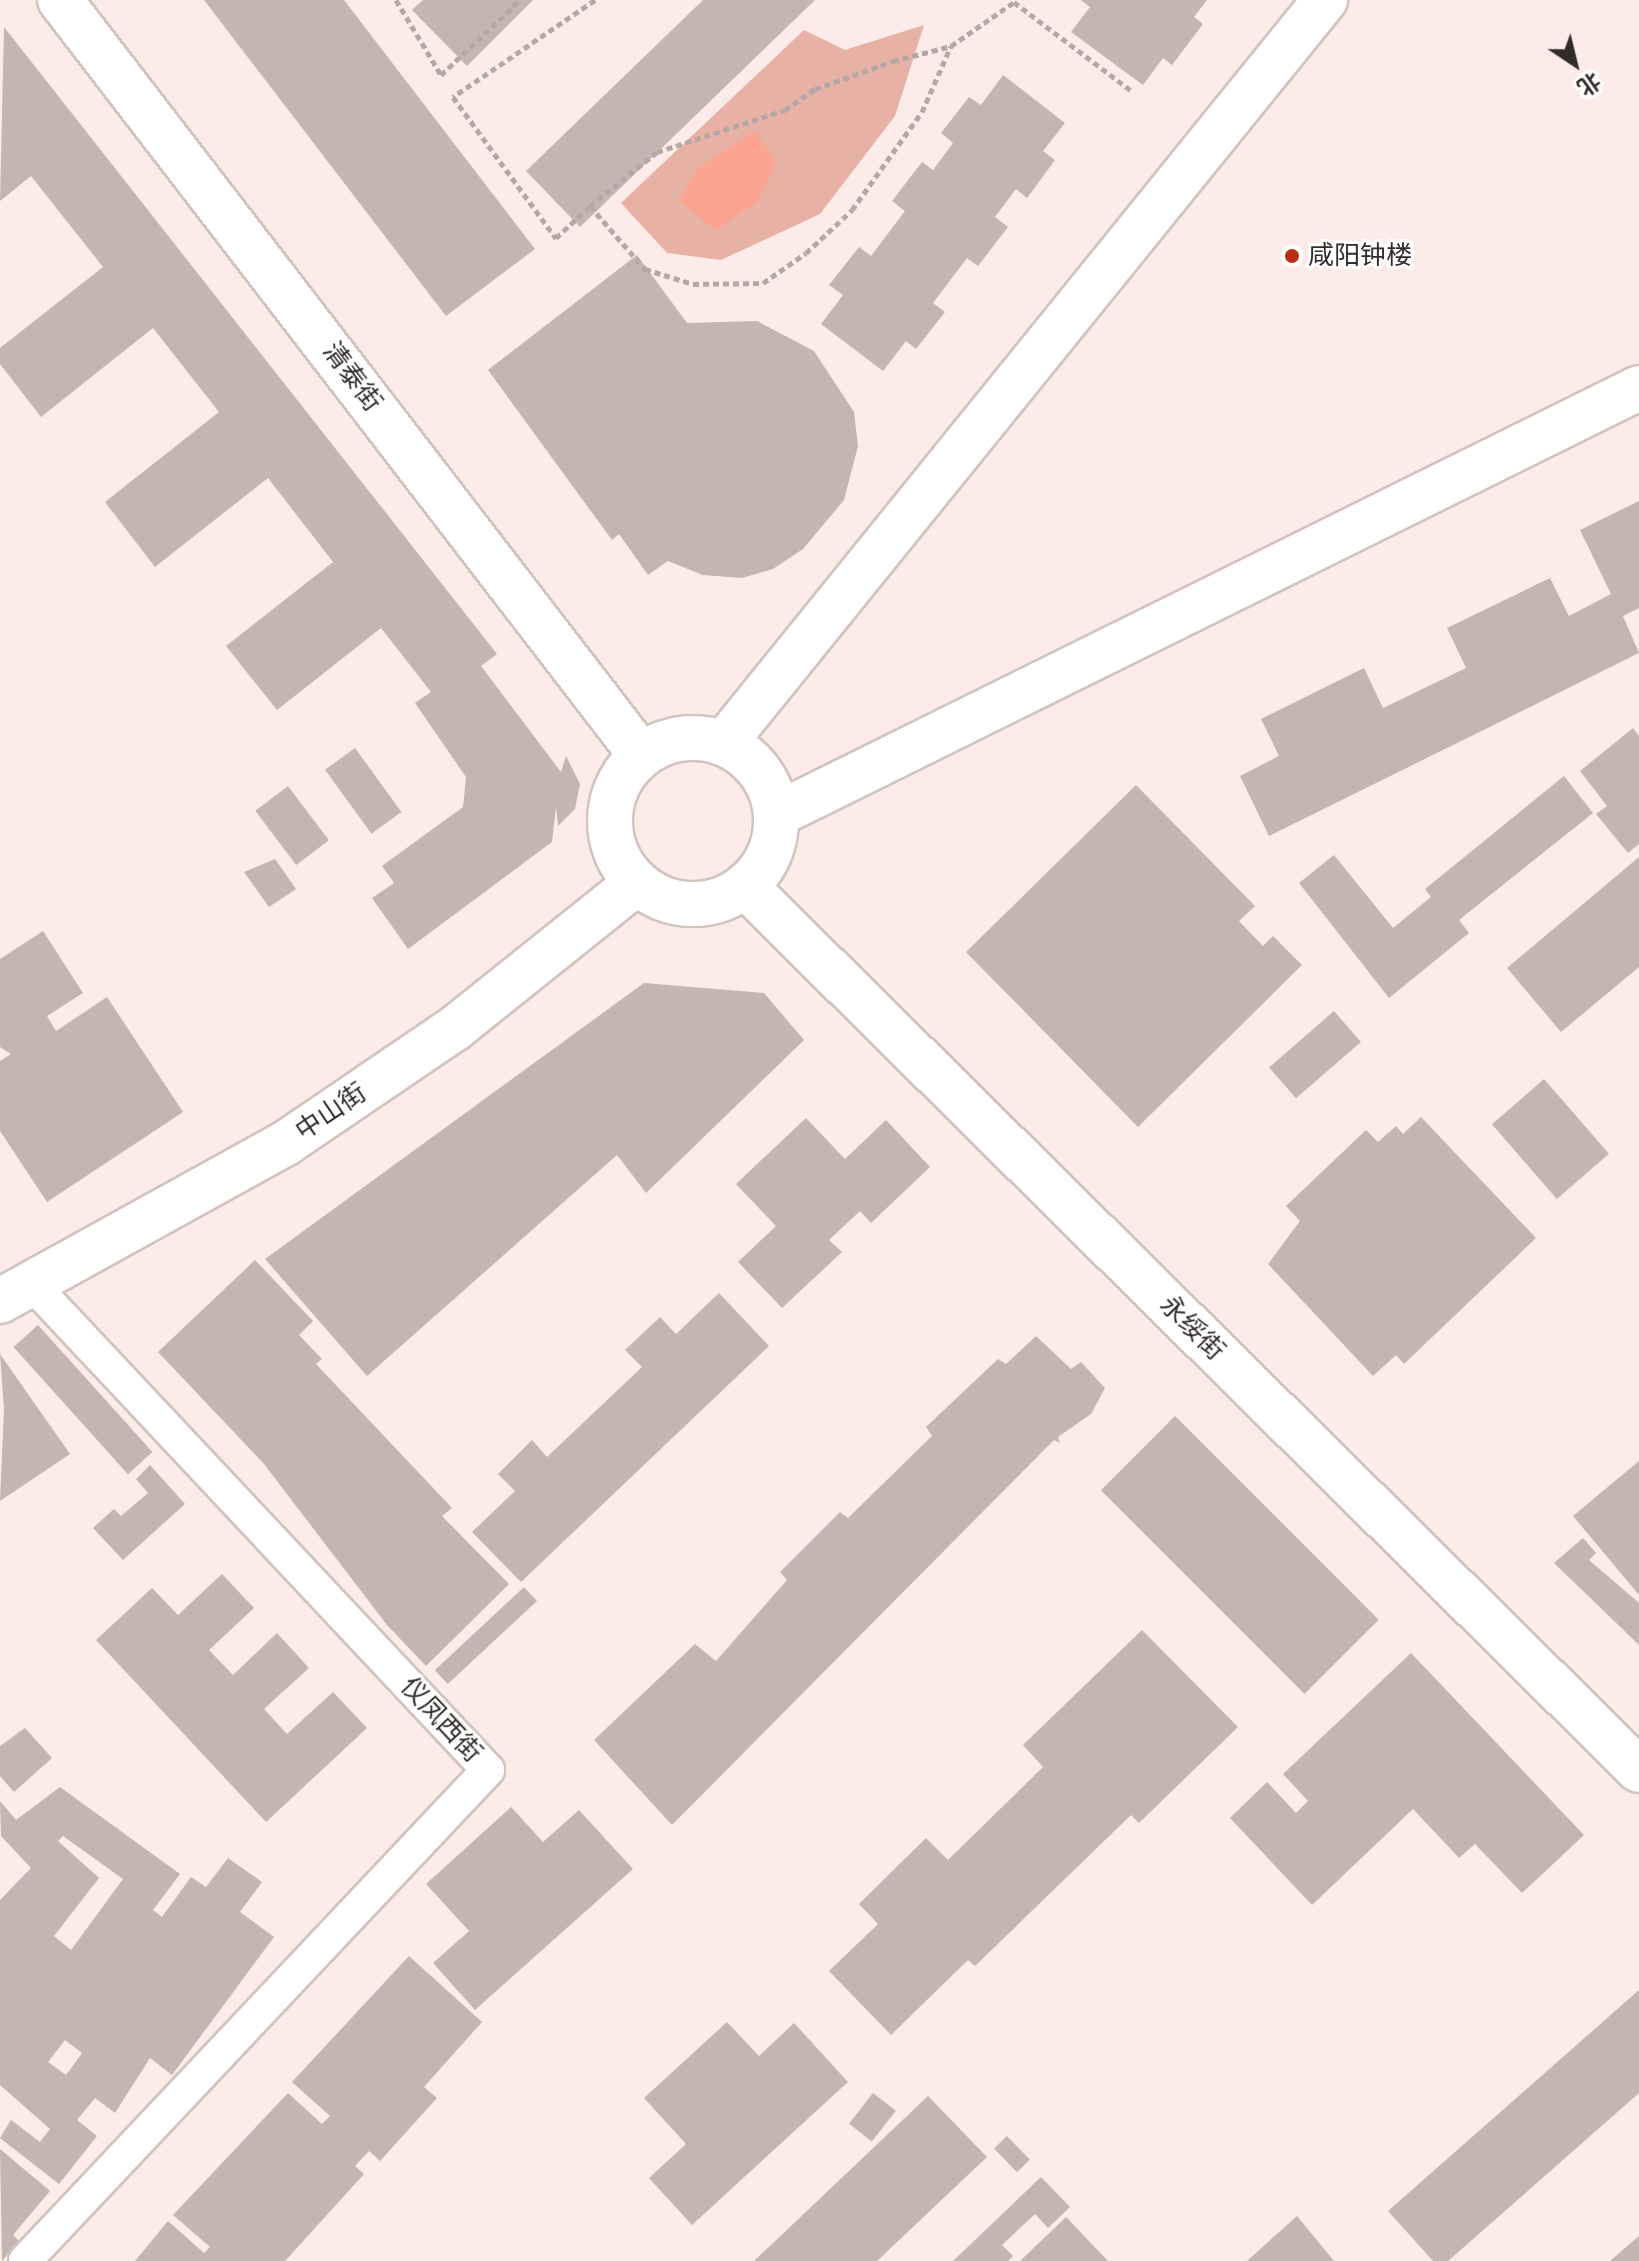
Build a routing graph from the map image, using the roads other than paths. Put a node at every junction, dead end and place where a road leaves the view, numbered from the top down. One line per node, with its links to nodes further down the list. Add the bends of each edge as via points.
1 (60, 0): 5 (street, 清泰街)
2 (1325, 0): 4 (street)
3 (1639, 388): 6 (street)
4 (724, 743): 5 (street, via 695,737); 6 (street, via 754,763 770,787)
5 (641, 755): 7 (street, via 622,777 610,818 619,861)
6 (776, 815): 8 (street, via 765,864)
7 (636, 883): 8 (street, via 674,903 703,904); 9 (street, 中山街, via 454,1029 286,1143)
8 (745, 886): 10 (street, 永绥街)
9 (16, 1292): 11 (street, 仪凤西街, via 488,1770)
10 (1639, 1770)
11 (25, 2261)

